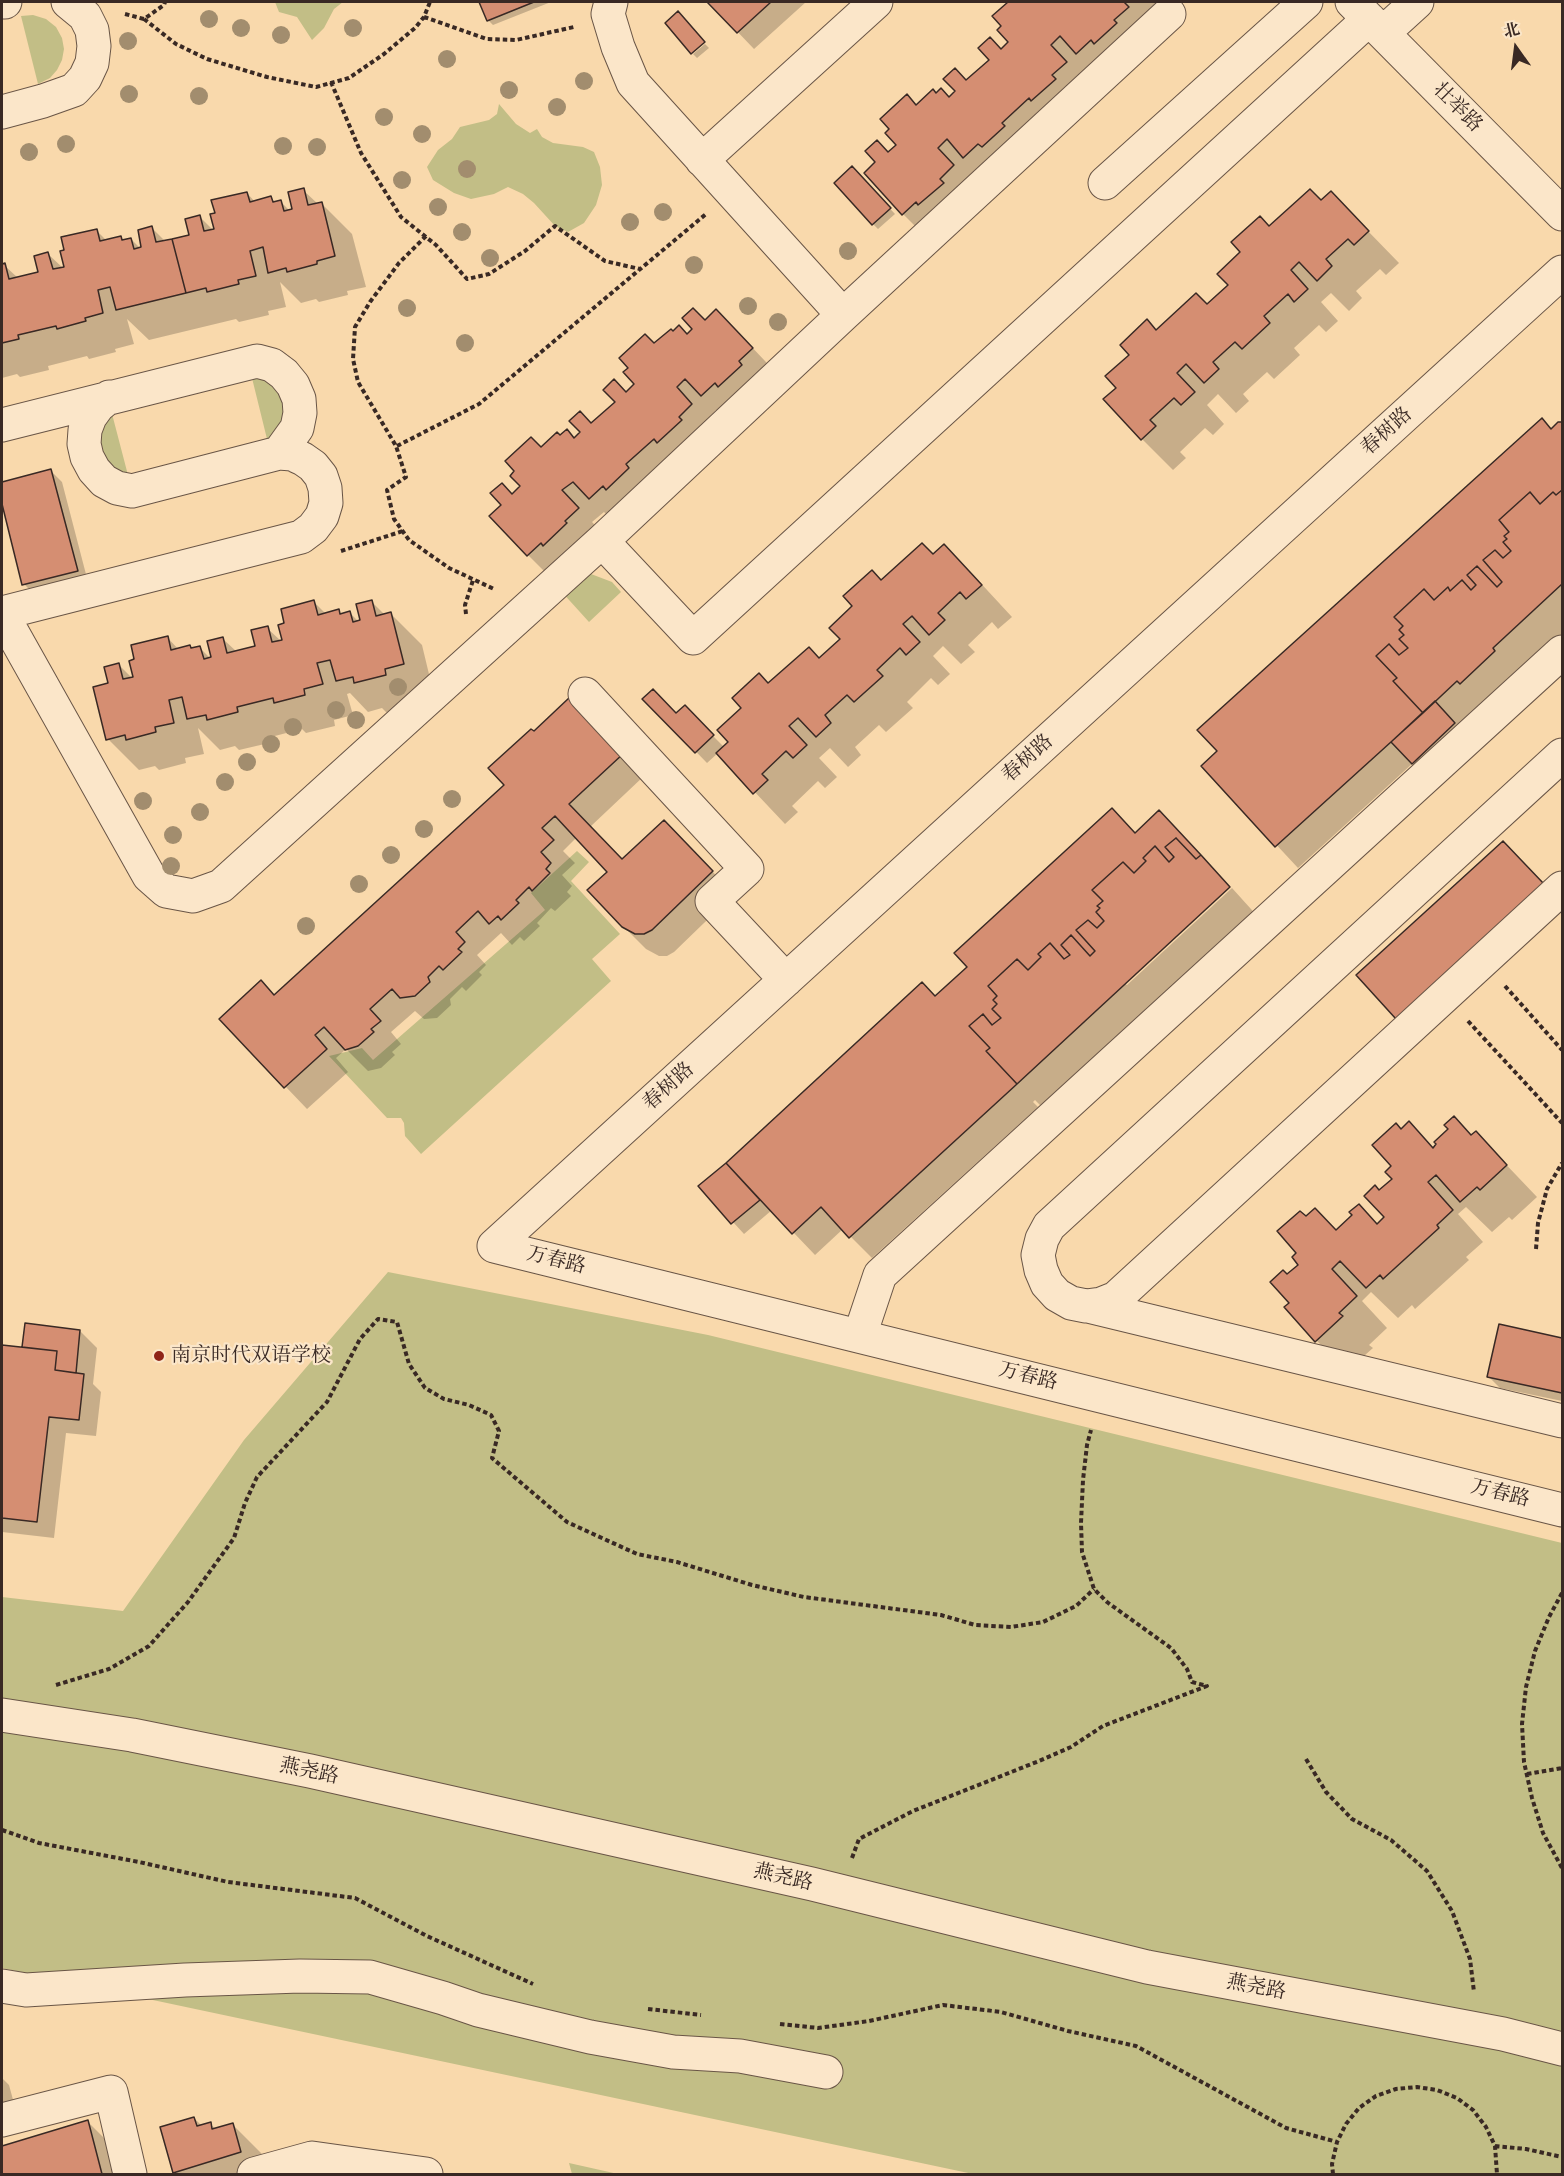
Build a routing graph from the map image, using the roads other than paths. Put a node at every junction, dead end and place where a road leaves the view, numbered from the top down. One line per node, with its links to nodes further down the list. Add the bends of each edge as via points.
1 (68, 2): 8 (street, via 85,16 92,30 92,63 85,78 74,90)
2 (876, 2): 9 (street)
3 (1306, 2): 10 (street)
4 (1416, 2): 7 (street)
5 (611, 11): 9 (street, via 618,47 633,83)
6 (1169, 14): 13 (street)
7 (1368, 18): 11 (street, 壮举路); 17 (street, via 693,638)
8 (2, 112)
9 (702, 160): 13 (street)
10 (1105, 183)
11 (1563, 214)
12 (1563, 272): 23 (street, 春树路)
13 (843, 315): 17 (street)
14 (109, 397): 15 (street); 16 (street, via 257,361 272,365 293,385 299,399 297,428); 16 (street, via 90,417 84,444 94,470 117,488 132,491)
15 (2, 425)
16 (279, 453): 18 (street, via 314,466 325,488 322,516 302,537)
17 (602, 541): 18 (street, via 221,886 193,896 165,891 149,876)
18 (2, 614)
19 (1563, 652): 26 (street, via 880,1275)
20 (585, 694): 23 (street, via 747,868 712,901)
21 (1563, 755): 25 (street, via 1049,1226 1038,1255 1047,1284 1071,1303)
22 (1563, 888): 25 (street, via 1116,1298)
23 (786, 980): 24 (street, 春树路)
24 (494, 1246): 26 (street, 万春路)
25 (1086, 1306): 27 (street)
26 (860, 1335): 28 (street, 万春路)
27 (1563, 1421)
28 (1563, 1509)
29 (2, 1715): 31 (street, 燕尧路, via 310,1771 839,1891 1147,1967)
30 (2, 1986): 32 (street, via 26,1990 208,1979 370,1977 478,2010 590,2037 673,2052 740,2056)
31 (1563, 2049)
32 (826, 2072)
33 (2, 2120): 34 (street, via 111,2092)
34 (130, 2175)
35 (254, 2175): 36 (street, via 312,2158)
36 (426, 2175)

